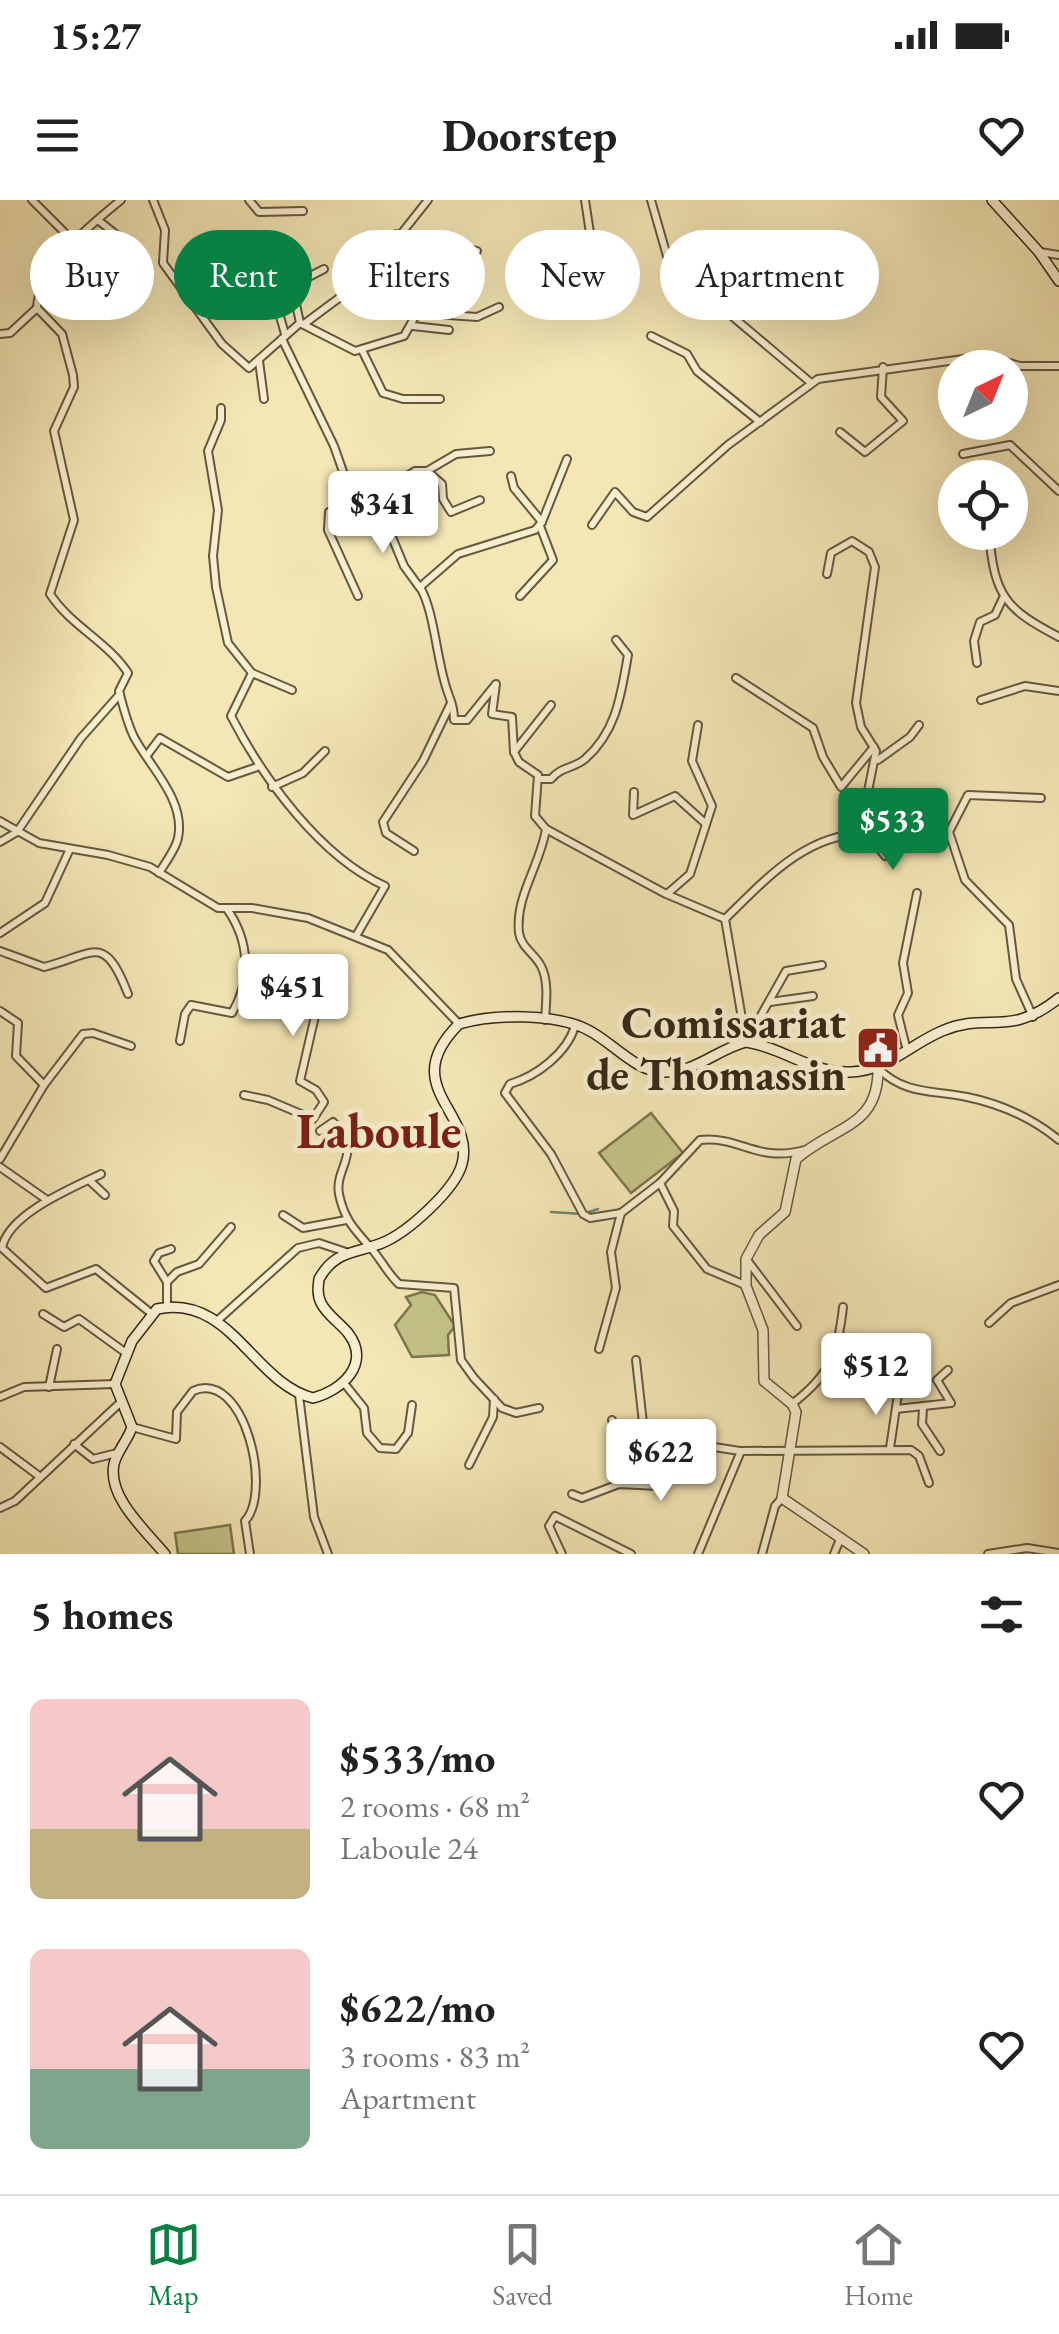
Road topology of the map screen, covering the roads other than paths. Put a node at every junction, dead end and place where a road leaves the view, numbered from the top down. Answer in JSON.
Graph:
{"nodes":[{"id":1,"x":32,"y":200,"type":"edge"},
{"id":2,"x":120,"y":200,"type":"edge"},
{"id":3,"x":153,"y":200,"type":"edge"},
{"id":4,"x":249,"y":200,"type":"edge"},
{"id":5,"x":428,"y":200,"type":"edge"},
{"id":6,"x":584,"y":200,"type":"edge"},
{"id":7,"x":651,"y":200,"type":"edge"},
{"id":8,"x":995,"y":201,"type":"edge"},
{"id":9,"x":302,"y":211,"type":"dead end"},
{"id":10,"x":98,"y":220,"type":"junction"},
{"id":11,"x":62,"y":230,"type":"edge"},
{"id":12,"x":88,"y":230,"type":"edge"},
{"id":13,"x":110,"y":230,"type":"edge"},
{"id":14,"x":407,"y":230,"type":"edge"},
{"id":15,"x":589,"y":230,"type":"edge"},
{"id":16,"x":1039,"y":252,"type":"junction"},
{"id":17,"x":1059,"y":255,"type":"edge"},
{"id":18,"x":324,"y":269,"type":"dead end"},
{"id":19,"x":312,"y":275,"type":"edge"},
{"id":20,"x":1059,"y":281,"type":"edge"},
{"id":21,"x":332,"y":303,"type":"edge"},
{"id":22,"x":499,"y":307,"type":"dead end"},
{"id":23,"x":485,"y":313,"type":"edge"},
{"id":24,"x":30,"y":315,"type":"edge"},
{"id":25,"x":49,"y":320,"type":"edge"},
{"id":26,"x":280,"y":320,"type":"edge"},
{"id":27,"x":301,"y":320,"type":"edge"},
{"id":28,"x":416,"y":320,"type":"edge"},
{"id":29,"x":302,"y":324,"type":"junction"},
{"id":30,"x":413,"y":326,"type":"junction"},
{"id":31,"x":449,"y":330,"type":"dead end"},
{"id":32,"x":0,"y":334,"type":"edge"},
{"id":33,"x":651,"y":336,"type":"dead end"},
{"id":34,"x":284,"y":337,"type":"junction"},
{"id":35,"x":362,"y":352,"type":"junction"},
{"id":36,"x":259,"y":361,"type":"junction"},
{"id":37,"x":1059,"y":366,"type":"edge"},
{"id":38,"x":883,"y":367,"type":"junction"},
{"id":39,"x":810,"y":382,"type":"junction"},
{"id":40,"x":264,"y":399,"type":"dead end"},
{"id":41,"x":440,"y":399,"type":"dead end"},
{"id":42,"x":221,"y":408,"type":"dead end"},
{"id":43,"x":760,"y":422,"type":"junction"},
{"id":44,"x":840,"y":432,"type":"dead end"},
{"id":45,"x":490,"y":451,"type":"dead end"},
{"id":46,"x":963,"y":454,"type":"dead end"},
{"id":47,"x":567,"y":459,"type":"dead end"},
{"id":48,"x":426,"y":471,"type":"junction"},
{"id":49,"x":511,"y":476,"type":"dead end"},
{"id":50,"x":1059,"y":491,"type":"edge"},
{"id":51,"x":352,"y":500,"type":"junction"},
{"id":52,"x":480,"y":500,"type":"dead end"},
{"id":53,"x":378,"y":501,"type":"junction"},
{"id":54,"x":541,"y":524,"type":"junction"},
{"id":55,"x":592,"y":525,"type":"dead end"},
{"id":56,"x":993,"y":550,"type":"edge"},
{"id":57,"x":827,"y":574,"type":"dead end"},
{"id":58,"x":420,"y":588,"type":"junction"},
{"id":59,"x":358,"y":596,"type":"dead end"},
{"id":60,"x":520,"y":596,"type":"dead end"},
{"id":61,"x":1003,"y":597,"type":"junction"},
{"id":62,"x":1059,"y":638,"type":"edge"},
{"id":63,"x":616,"y":640,"type":"dead end"},
{"id":64,"x":977,"y":662,"type":"dead end"},
{"id":65,"x":252,"y":673,"type":"junction"},
{"id":66,"x":736,"y":678,"type":"dead end"},
{"id":67,"x":292,"y":690,"type":"dead end"},
{"id":68,"x":1059,"y":691,"type":"edge"},
{"id":69,"x":120,"y":694,"type":"junction"},
{"id":70,"x":981,"y":700,"type":"dead end"},
{"id":71,"x":451,"y":703,"type":"junction"},
{"id":72,"x":551,"y":705,"type":"dead end"},
{"id":73,"x":698,"y":725,"type":"dead end"},
{"id":74,"x":919,"y":725,"type":"dead end"},
{"id":75,"x":874,"y":747,"type":"junction"},
{"id":76,"x":325,"y":751,"type":"dead end"},
{"id":77,"x":514,"y":752,"type":"junction"},
{"id":78,"x":148,"y":754,"type":"junction"},
{"id":79,"x":876,"y":761,"type":"junction"},
{"id":80,"x":257,"y":768,"type":"junction"},
{"id":81,"x":539,"y":779,"type":"junction"},
{"id":82,"x":272,"y":787,"type":"junction"},
{"id":83,"x":634,"y":792,"type":"dead end"},
{"id":84,"x":1042,"y":798,"type":"dead end"},
{"id":85,"x":0,"y":821,"type":"edge"},
{"id":86,"x":706,"y":824,"type":"junction"},
{"id":87,"x":546,"y":829,"type":"junction"},
{"id":88,"x":17,"y":832,"type":"junction"},
{"id":89,"x":949,"y":832,"type":"junction"},
{"id":90,"x":867,"y":833,"type":"junction"},
{"id":91,"x":0,"y":842,"type":"edge"},
{"id":92,"x":69,"y":850,"type":"junction"},
{"id":93,"x":414,"y":851,"type":"dead end"},
{"id":94,"x":159,"y":873,"type":"junction"},
{"id":95,"x":917,"y":893,"type":"dead end"},
{"id":96,"x":666,"y":894,"type":"junction"},
{"id":97,"x":227,"y":909,"type":"junction"},
{"id":98,"x":0,"y":919,"type":"edge"},
{"id":99,"x":725,"y":919,"type":"junction"},
{"id":100,"x":11,"y":925,"type":"junction"},
{"id":101,"x":0,"y":933,"type":"edge"},
{"id":102,"x":356,"y":936,"type":"junction"},
{"id":103,"x":0,"y":951,"type":"edge"},
{"id":104,"x":822,"y":965,"type":"dead end"},
{"id":105,"x":245,"y":985,"type":"junction"},
{"id":106,"x":128,"y":994,"type":"dead end"},
{"id":107,"x":813,"y":996,"type":"dead end"},
{"id":108,"x":1059,"y":998,"type":"edge"},
{"id":109,"x":770,"y":1002,"type":"junction"},
{"id":110,"x":0,"y":1011,"type":"edge"},
{"id":111,"x":1033,"y":1018,"type":"junction"},
{"id":112,"x":545,"y":1021,"type":"junction"},
{"id":113,"x":459,"y":1024,"type":"junction"},
{"id":114,"x":575,"y":1026,"type":"junction"},
{"id":115,"x":180,"y":1041,"type":"dead end"},
{"id":116,"x":746,"y":1042,"type":"junction"},
{"id":117,"x":131,"y":1046,"type":"dead end"},
{"id":118,"x":906,"y":1051,"type":"junction"},
{"id":119,"x":878,"y":1068,"type":"junction"},
{"id":120,"x":44,"y":1085,"type":"junction"},
{"id":121,"x":244,"y":1095,"type":"dead end"},
{"id":122,"x":320,"y":1130,"type":"dead end"},
{"id":123,"x":1059,"y":1140,"type":"edge"},
{"id":124,"x":807,"y":1150,"type":"junction"},
{"id":125,"x":0,"y":1159,"type":"edge"},
{"id":126,"x":0,"y":1167,"type":"edge"},
{"id":127,"x":102,"y":1174,"type":"dead end"},
{"id":128,"x":89,"y":1180,"type":"junction"},
{"id":129,"x":660,"y":1183,"type":"junction"},
{"id":130,"x":105,"y":1195,"type":"dead end"},
{"id":131,"x":47,"y":1200,"type":"junction"},
{"id":132,"x":621,"y":1213,"type":"junction"},
{"id":133,"x":283,"y":1216,"type":"dead end"},
{"id":134,"x":346,"y":1220,"type":"junction"},
{"id":135,"x":232,"y":1226,"type":"dead end"},
{"id":136,"x":370,"y":1247,"type":"junction"},
{"id":137,"x":171,"y":1249,"type":"dead end"},
{"id":138,"x":346,"y":1252,"type":"junction"},
{"id":139,"x":746,"y":1259,"type":"junction"},
{"id":140,"x":167,"y":1282,"type":"junction"},
{"id":141,"x":1059,"y":1285,"type":"edge"},
{"id":142,"x":746,"y":1286,"type":"junction"},
{"id":143,"x":167,"y":1307,"type":"junction"},
{"id":144,"x":843,"y":1307,"type":"dead end"},
{"id":145,"x":43,"y":1314,"type":"dead end"},
{"id":146,"x":152,"y":1314,"type":"junction"},
{"id":147,"x":218,"y":1320,"type":"junction"},
{"id":148,"x":989,"y":1323,"type":"dead end"},
{"id":149,"x":796,"y":1326,"type":"dead end"},
{"id":150,"x":56,"y":1349,"type":"dead end"},
{"id":151,"x":599,"y":1349,"type":"dead end"},
{"id":152,"x":126,"y":1353,"type":"junction"},
{"id":153,"x":636,"y":1360,"type":"dead end"},
{"id":154,"x":948,"y":1370,"type":"dead end"},
{"id":155,"x":344,"y":1383,"type":"junction"},
{"id":156,"x":115,"y":1384,"type":"junction"},
{"id":157,"x":48,"y":1387,"type":"junction"},
{"id":158,"x":299,"y":1394,"type":"junction"},
{"id":159,"x":898,"y":1394,"type":"dead end"},
{"id":160,"x":0,"y":1397,"type":"edge"},
{"id":161,"x":494,"y":1398,"type":"junction"},
{"id":162,"x":122,"y":1402,"type":"junction"},
{"id":163,"x":792,"y":1404,"type":"junction"},
{"id":164,"x":412,"y":1405,"type":"dead end"},
{"id":165,"x":540,"y":1408,"type":"dead end"},
{"id":166,"x":896,"y":1409,"type":"junction"},
{"id":167,"x":924,"y":1410,"type":"junction"},
{"id":168,"x":612,"y":1420,"type":"dead end"},
{"id":169,"x":132,"y":1428,"type":"junction"},
{"id":170,"x":645,"y":1440,"type":"junction"},
{"id":171,"x":681,"y":1442,"type":"junction"},
{"id":172,"x":74,"y":1444,"type":"junction"},
{"id":173,"x":0,"y":1447,"type":"edge"},
{"id":174,"x":890,"y":1448,"type":"junction"},
{"id":175,"x":741,"y":1451,"type":"junction"},
{"id":176,"x":940,"y":1451,"type":"dead end"},
{"id":177,"x":788,"y":1452,"type":"junction"},
{"id":178,"x":118,"y":1453,"type":"junction"},
{"id":179,"x":469,"y":1465,"type":"dead end"},
{"id":180,"x":38,"y":1476,"type":"junction"},
{"id":181,"x":929,"y":1483,"type":"dead end"},
{"id":182,"x":572,"y":1494,"type":"dead end"},
{"id":183,"x":782,"y":1498,"type":"junction"},
{"id":184,"x":0,"y":1508,"type":"edge"},
{"id":185,"x":841,"y":1536,"type":"junction"},
{"id":186,"x":1059,"y":1553,"type":"edge"},
{"id":187,"x":165,"y":1554,"type":"edge"},
{"id":188,"x":250,"y":1554,"type":"edge"},
{"id":189,"x":328,"y":1554,"type":"edge"},
{"id":190,"x":562,"y":1554,"type":"edge"},
{"id":191,"x":631,"y":1554,"type":"edge"},
{"id":192,"x":698,"y":1554,"type":"edge"},
{"id":193,"x":762,"y":1554,"type":"edge"},
{"id":194,"x":834,"y":1554,"type":"edge"},
{"id":195,"x":864,"y":1554,"type":"edge"},
{"id":196,"x":988,"y":1554,"type":"edge"}],
"edges":[{"from":1,"to":11,"type":"street"},
{"from":2,"to":10,"type":"street"},
{"from":3,"to":36,"type":"street"},
{"from":4,"to":9,"type":"street"},
{"from":5,"to":14,"type":"street"},
{"from":6,"to":15,"type":"street"},
{"from":7,"to":39,"type":"street"},
{"from":8,"to":16,"type":"main road"},
{"from":10,"to":12,"type":"street"},
{"from":10,"to":13,"type":"street"},
{"from":16,"to":17,"type":"street"},
{"from":16,"to":20,"type":"main road"},
{"from":18,"to":19,"type":"street"},
{"from":21,"to":29,"type":"street"},
{"from":22,"to":23,"type":"street"},
{"from":24,"to":32,"type":"street"},
{"from":25,"to":69,"type":"street"},
{"from":26,"to":34,"type":"street"},
{"from":27,"to":29,"type":"street"},
{"from":28,"to":30,"type":"street"},
{"from":29,"to":34,"type":"street"},
{"from":29,"to":35,"type":"street"},
{"from":30,"to":31,"type":"street"},
{"from":30,"to":35,"type":"street"},
{"from":33,"to":43,"type":"street"},
{"from":34,"to":36,"type":"street"},
{"from":34,"to":51,"type":"street"},
{"from":35,"to":41,"type":"street"},
{"from":36,"to":40,"type":"street"},
{"from":37,"to":38,"type":"street"},
{"from":38,"to":39,"type":"street"},
{"from":38,"to":44,"type":"street"},
{"from":39,"to":43,"type":"street"},
{"from":42,"to":65,"type":"street"},
{"from":43,"to":55,"type":"street"},
{"from":45,"to":48,"type":"street"},
{"from":46,"to":50,"type":"street"},
{"from":47,"to":54,"type":"street"},
{"from":48,"to":52,"type":"street"},
{"from":48,"to":53,"type":"street"},
{"from":49,"to":54,"type":"street"},
{"from":51,"to":53,"type":"street"},
{"from":51,"to":59,"type":"street"},
{"from":53,"to":58,"type":"street"},
{"from":54,"to":58,"type":"street"},
{"from":54,"to":60,"type":"street"},
{"from":56,"to":61,"type":"street"},
{"from":57,"to":75,"type":"street"},
{"from":58,"to":71,"type":"street"},
{"from":61,"to":62,"type":"street"},
{"from":61,"to":64,"type":"street"},
{"from":63,"to":81,"type":"street"},
{"from":65,"to":67,"type":"street"},
{"from":65,"to":80,"type":"street"},
{"from":66,"to":75,"type":"street"},
{"from":68,"to":70,"type":"street"},
{"from":69,"to":78,"type":"street"},
{"from":69,"to":88,"type":"street"},
{"from":71,"to":77,"type":"street"},
{"from":71,"to":93,"type":"street"},
{"from":72,"to":77,"type":"street"},
{"from":73,"to":86,"type":"street"},
{"from":74,"to":79,"type":"street"},
{"from":75,"to":79,"type":"street"},
{"from":76,"to":82,"type":"street"},
{"from":77,"to":81,"type":"street"},
{"from":78,"to":80,"type":"street"},
{"from":78,"to":94,"type":"street"},
{"from":79,"to":90,"type":"street"},
{"from":80,"to":82,"type":"street"},
{"from":81,"to":87,"type":"street"},
{"from":82,"to":102,"type":"street"},
{"from":83,"to":86,"type":"street"},
{"from":84,"to":89,"type":"street"},
{"from":85,"to":88,"type":"street"},
{"from":86,"to":96,"type":"street"},
{"from":87,"to":96,"type":"street"},
{"from":87,"to":112,"type":"street"},
{"from":88,"to":91,"type":"street"},
{"from":88,"to":92,"type":"street"},
{"from":89,"to":90,"type":"street"},
{"from":89,"to":111,"type":"street"},
{"from":90,"to":99,"type":"street"},
{"from":92,"to":94,"type":"street"},
{"from":92,"to":100,"type":"street"},
{"from":94,"to":97,"type":"street"},
{"from":95,"to":118,"type":"street"},
{"from":96,"to":99,"type":"street"},
{"from":97,"to":102,"type":"street"},
{"from":97,"to":105,"type":"street"},
{"from":98,"to":100,"type":"street"},
{"from":99,"to":116,"type":"street"},
{"from":100,"to":101,"type":"street"},
{"from":102,"to":113,"type":"street"},
{"from":103,"to":106,"type":"street"},
{"from":104,"to":109,"type":"street"},
{"from":105,"to":115,"type":"street"},
{"from":105,"to":121,"type":"street"},
{"from":107,"to":109,"type":"street"},
{"from":108,"to":111,"type":"main road"},
{"from":109,"to":116,"type":"street"},
{"from":110,"to":120,"type":"street"},
{"from":111,"to":118,"type":"main road"},
{"from":112,"to":113,"type":"main road"},
{"from":112,"to":114,"type":"main road"},
{"from":113,"to":136,"type":"main road"},
{"from":114,"to":116,"type":"main road"},
{"from":114,"to":132,"type":"street"},
{"from":116,"to":119,"type":"main road"},
{"from":117,"to":120,"type":"street"},
{"from":118,"to":119,"type":"main road"},
{"from":119,"to":123,"type":"street"},
{"from":119,"to":124,"type":"main road"},
{"from":120,"to":125,"type":"street"},
{"from":122,"to":134,"type":"street"},
{"from":124,"to":129,"type":"street"},
{"from":124,"to":139,"type":"main road"},
{"from":126,"to":131,"type":"street"},
{"from":127,"to":128,"type":"street"},
{"from":128,"to":130,"type":"street"},
{"from":128,"to":131,"type":"street"},
{"from":129,"to":132,"type":"street"},
{"from":129,"to":142,"type":"street"},
{"from":131,"to":146,"type":"street"},
{"from":132,"to":151,"type":"street"},
{"from":133,"to":134,"type":"street"},
{"from":134,"to":136,"type":"street"},
{"from":135,"to":140,"type":"street"},
{"from":136,"to":138,"type":"main road"},
{"from":136,"to":161,"type":"street"},
{"from":137,"to":140,"type":"street"},
{"from":138,"to":147,"type":"street"},
{"from":138,"to":155,"type":"main road"},
{"from":139,"to":142,"type":"main road"},
{"from":139,"to":149,"type":"street"},
{"from":140,"to":143,"type":"street"},
{"from":141,"to":148,"type":"street"},
{"from":142,"to":163,"type":"main road"},
{"from":143,"to":146,"type":"main road"},
{"from":143,"to":147,"type":"main road"},
{"from":144,"to":163,"type":"street"},
{"from":145,"to":152,"type":"street"},
{"from":146,"to":152,"type":"main road"},
{"from":147,"to":158,"type":"main road"},
{"from":150,"to":157,"type":"street"},
{"from":152,"to":156,"type":"main road"},
{"from":153,"to":170,"type":"street"},
{"from":154,"to":167,"type":"street"},
{"from":155,"to":158,"type":"main road"},
{"from":155,"to":164,"type":"street"},
{"from":156,"to":157,"type":"street"},
{"from":156,"to":162,"type":"main road"},
{"from":157,"to":160,"type":"street"},
{"from":158,"to":189,"type":"street"},
{"from":159,"to":166,"type":"street"},
{"from":161,"to":165,"type":"street"},
{"from":161,"to":179,"type":"street"},
{"from":162,"to":169,"type":"main road"},
{"from":162,"to":172,"type":"street"},
{"from":163,"to":177,"type":"main road"},
{"from":166,"to":167,"type":"street"},
{"from":166,"to":174,"type":"street"},
{"from":167,"to":176,"type":"street"},
{"from":168,"to":170,"type":"street"},
{"from":169,"to":178,"type":"main road"},
{"from":169,"to":188,"type":"street"},
{"from":170,"to":171,"type":"street"},
{"from":171,"to":175,"type":"street"},
{"from":171,"to":182,"type":"street"},
{"from":172,"to":178,"type":"street"},
{"from":172,"to":180,"type":"street"},
{"from":173,"to":180,"type":"street"},
{"from":174,"to":177,"type":"street"},
{"from":174,"to":181,"type":"street"},
{"from":175,"to":177,"type":"street"},
{"from":175,"to":192,"type":"street"},
{"from":177,"to":183,"type":"main road"},
{"from":178,"to":187,"type":"main road"},
{"from":180,"to":184,"type":"street"},
{"from":183,"to":185,"type":"main road"},
{"from":183,"to":193,"type":"street"},
{"from":185,"to":194,"type":"street"},
{"from":185,"to":195,"type":"main road"},
{"from":186,"to":196,"type":"street"},
{"from":190,"to":191,"type":"street"}]}
